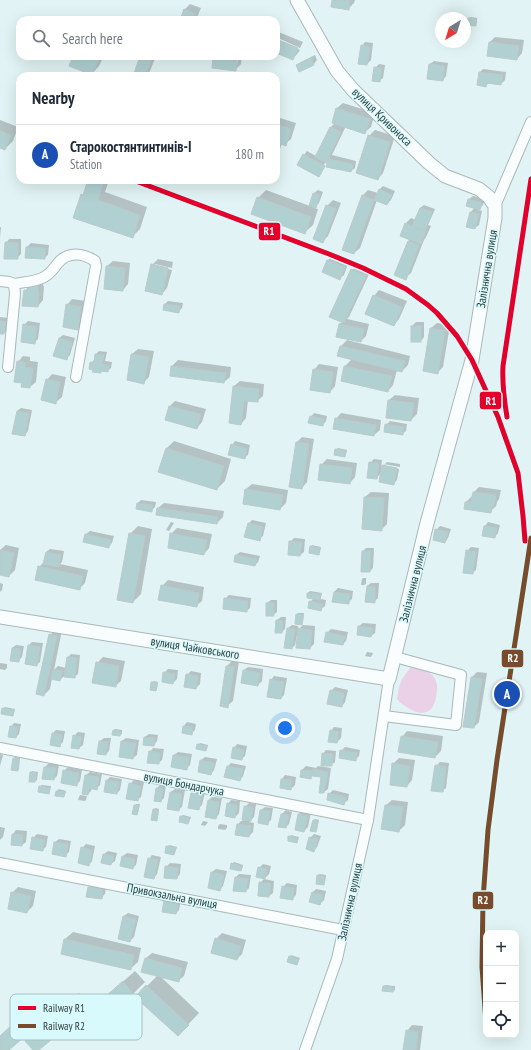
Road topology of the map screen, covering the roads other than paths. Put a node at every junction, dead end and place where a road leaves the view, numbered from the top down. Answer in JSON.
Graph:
{"nodes":[{"id":1,"x":297,"y":0,"type":"edge"},
{"id":2,"x":531,"y":122,"type":"edge"},
{"id":3,"x":495,"y":206,"type":"junction"},
{"id":4,"x":0,"y":281,"type":"edge"},
{"id":5,"x":14,"y":284,"type":"junction"},
{"id":6,"x":8,"y":367,"type":"dead end"},
{"id":7,"x":76,"y":377,"type":"dead end"},
{"id":8,"x":0,"y":617,"type":"edge"},
{"id":9,"x":395,"y":657,"type":"junction"},
{"id":10,"x":389,"y":679,"type":"junction"},
{"id":11,"x":384,"y":716,"type":"junction"},
{"id":12,"x":0,"y":748,"type":"edge"},
{"id":13,"x":368,"y":820,"type":"junction"},
{"id":14,"x":0,"y":863,"type":"edge"},
{"id":15,"x":343,"y":930,"type":"junction"},
{"id":16,"x":305,"y":1050,"type":"edge"}],
"edges":[{"from":1,"to":3,"type":"street","name":"вулиця Кривоноса"},
{"from":2,"to":3,"type":"street","name":"Залізнична вулиця"},
{"from":3,"to":9,"type":"street","name":"Залізнична вулиця"},
{"from":4,"to":5,"type":"street"},
{"from":5,"to":6,"type":"street"},
{"from":5,"to":7,"type":"street"},
{"from":8,"to":10,"type":"street","name":"вулиця Чайковського"},
{"from":9,"to":10,"type":"street","name":"Залізнична вулиця"},
{"from":9,"to":11,"type":"street"},
{"from":10,"to":11,"type":"street","name":"Залізнична вулиця"},
{"from":11,"to":13,"type":"street","name":"Залізнична вулиця"},
{"from":12,"to":13,"type":"street","name":"вулиця Бондарчука"},
{"from":13,"to":15,"type":"street","name":"Залізнична вулиця"},
{"from":14,"to":15,"type":"street","name":"Привокзальна вулиця"},
{"from":15,"to":16,"type":"street","name":"Залізнична вулиця"}]}
